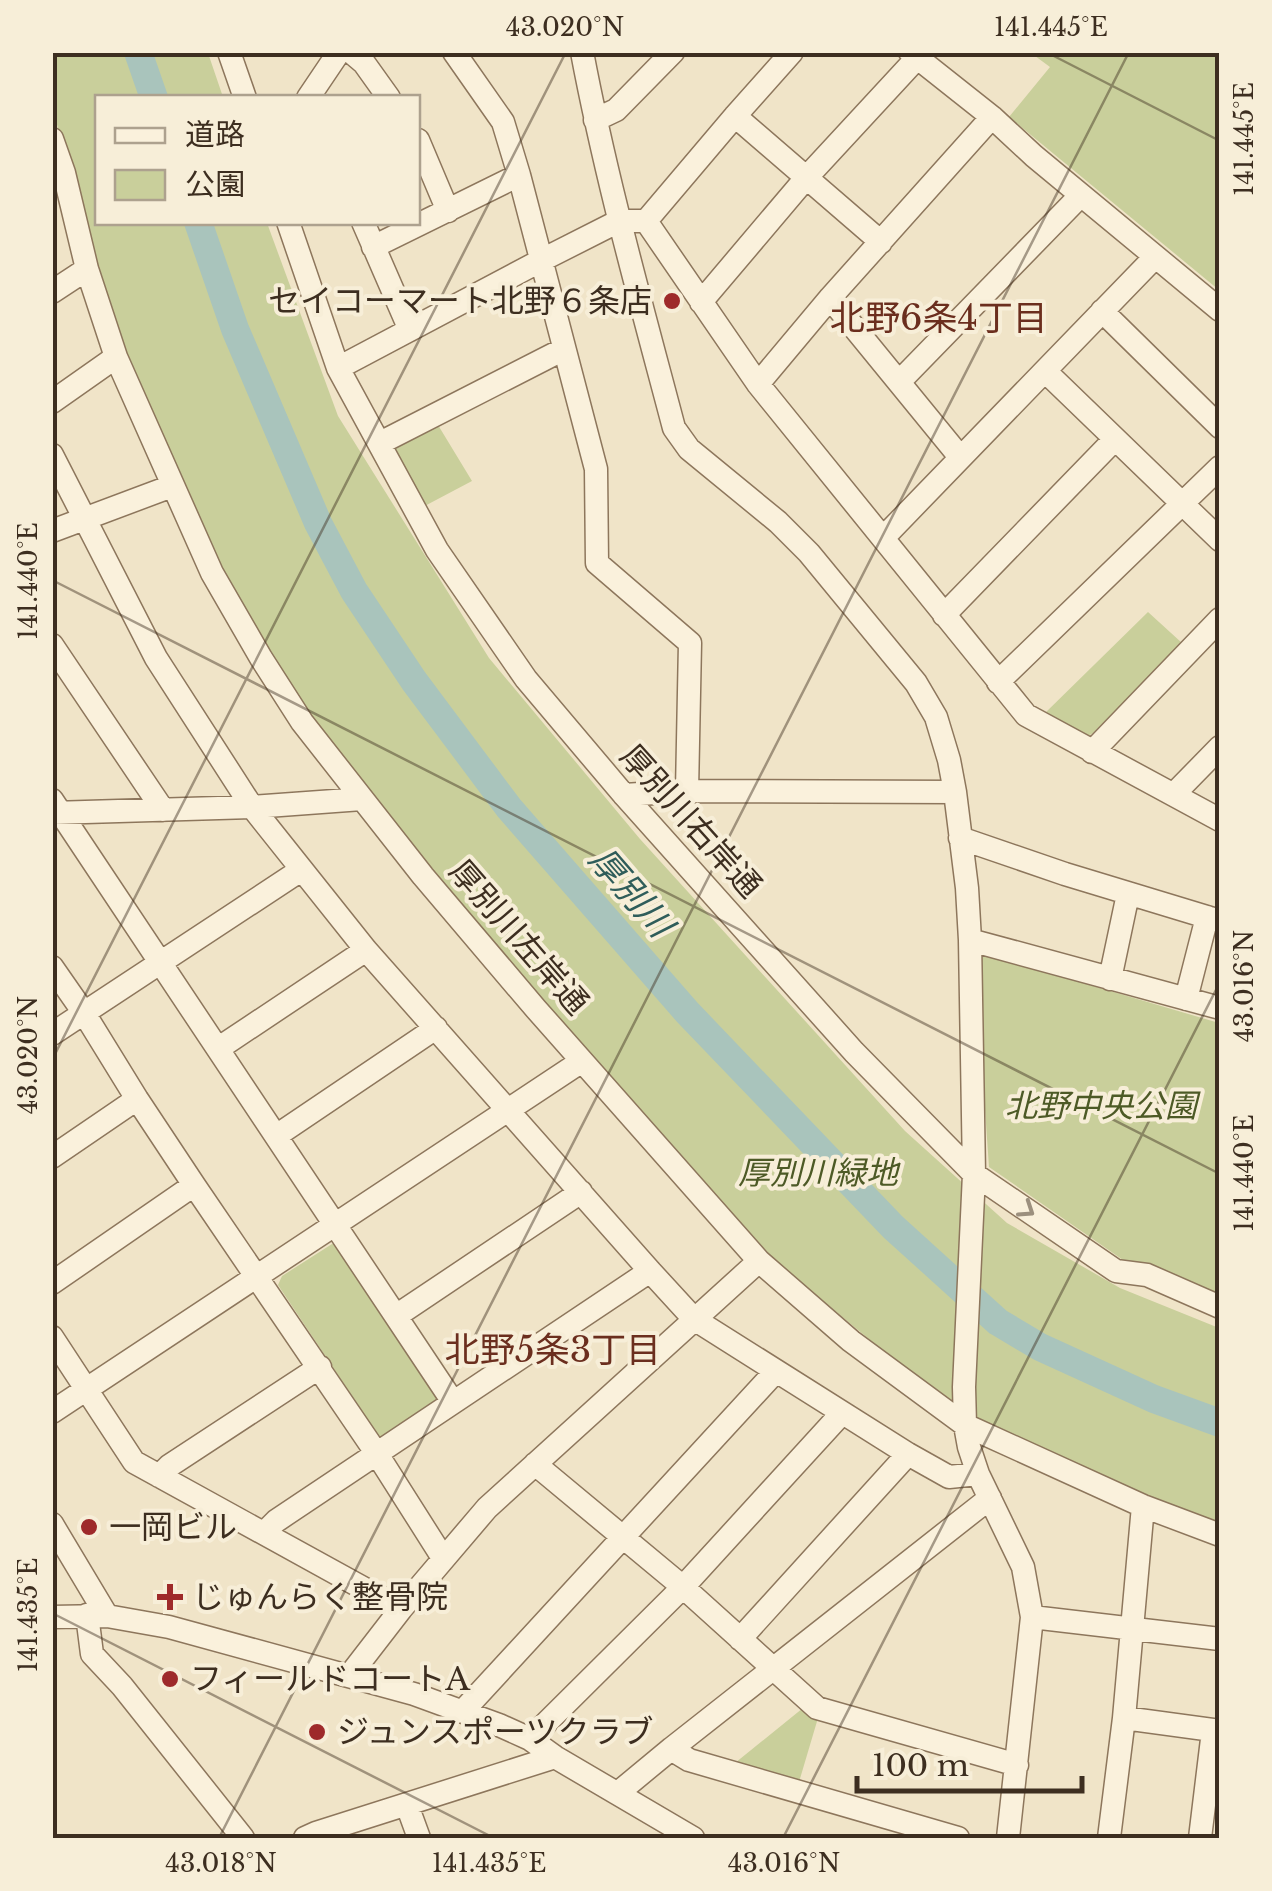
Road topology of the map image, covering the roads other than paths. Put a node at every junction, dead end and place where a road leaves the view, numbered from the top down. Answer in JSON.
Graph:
{"nodes":[{"id":1,"x":230,"y":52,"type":"edge"},
{"id":2,"x":340,"y":52,"type":"edge"},
{"id":3,"x":350,"y":52,"type":"edge"},
{"id":4,"x":454,"y":52,"type":"edge"},
{"id":5,"x":582,"y":52,"type":"edge"},
{"id":6,"x":673,"y":52,"type":"edge"},
{"id":7,"x":792,"y":52,"type":"edge"},
{"id":8,"x":914,"y":55,"type":"edge"},
{"id":9,"x":244,"y":95,"type":"edge"},
{"id":10,"x":310,"y":95,"type":"edge"},
{"id":11,"x":387,"y":95,"type":"edge"},
{"id":12,"x":735,"y":116,"type":"junction"},
{"id":13,"x":992,"y":117,"type":"junction"},
{"id":14,"x":595,"y":120,"type":"junction"},
{"id":15,"x":52,"y":139,"type":"edge"},
{"id":16,"x":420,"y":145,"type":"edge"},
{"id":17,"x":58,"y":176,"type":"edge"},
{"id":18,"x":519,"y":176,"type":"junction"},
{"id":19,"x":806,"y":178,"type":"junction"},
{"id":20,"x":1081,"y":195,"type":"junction"},
{"id":21,"x":448,"y":210,"type":"junction"},
{"id":22,"x":619,"y":221,"type":"junction"},
{"id":23,"x":646,"y":222,"type":"junction"},
{"id":24,"x":420,"y":224,"type":"edge"},
{"id":25,"x":289,"y":225,"type":"edge"},
{"id":26,"x":364,"y":225,"type":"edge"},
{"id":27,"x":418,"y":225,"type":"edge"},
{"id":28,"x":880,"y":242,"type":"junction"},
{"id":29,"x":373,"y":248,"type":"junction"},
{"id":30,"x":1156,"y":257,"type":"junction"},
{"id":31,"x":540,"y":260,"type":"junction"},
{"id":32,"x":87,"y":269,"type":"junction"},
{"id":33,"x":52,"y":292,"type":"edge"},
{"id":34,"x":830,"y":298,"type":"junction"},
{"id":35,"x":701,"y":302,"type":"junction"},
{"id":36,"x":1220,"y":310,"type":"edge"},
{"id":37,"x":1102,"y":311,"type":"junction"},
{"id":38,"x":410,"y":330,"type":"junction"},
{"id":39,"x":564,"y":350,"type":"junction"},
{"id":40,"x":116,"y":357,"type":"junction"},
{"id":41,"x":338,"y":368,"type":"junction"},
{"id":42,"x":1044,"y":370,"type":"junction"},
{"id":43,"x":899,"y":382,"type":"junction"},
{"id":44,"x":758,"y":384,"type":"junction"},
{"id":45,"x":52,"y":402,"type":"edge"},
{"id":46,"x":1220,"y":427,"type":"edge"},
{"id":47,"x":1114,"y":439,"type":"junction"},
{"id":48,"x":380,"y":443,"type":"junction"},
{"id":49,"x":52,"y":455,"type":"edge"},
{"id":50,"x":960,"y":457,"type":"junction"},
{"id":51,"x":1220,"y":467,"type":"edge"},
{"id":52,"x":172,"y":486,"type":"junction"},
{"id":53,"x":1182,"y":503,"type":"junction"},
{"id":54,"x":85,"y":520,"type":"junction"},
{"id":55,"x":52,"y":531,"type":"edge"},
{"id":56,"x":884,"y":538,"type":"junction"},
{"id":57,"x":1220,"y":540,"type":"edge"},
{"id":58,"x":944,"y":615,"type":"junction"},
{"id":59,"x":1220,"y":618,"type":"edge"},
{"id":60,"x":52,"y":645,"type":"edge"},
{"id":61,"x":998,"y":682,"type":"junction"},
{"id":62,"x":1220,"y":747,"type":"edge"},
{"id":63,"x":1092,"y":752,"type":"junction"},
{"id":64,"x":687,"y":791,"type":"junction"},
{"id":65,"x":955,"y":792,"type":"junction"},
{"id":66,"x":1174,"y":794,"type":"junction"},
{"id":67,"x":624,"y":796,"type":"junction"},
{"id":68,"x":362,"y":799,"type":"junction"},
{"id":69,"x":252,"y":807,"type":"junction"},
{"id":70,"x":55,"y":809,"type":"edge"},
{"id":71,"x":163,"y":810,"type":"junction"},
{"id":72,"x":1220,"y":820,"type":"edge"},
{"id":73,"x":960,"y":838,"type":"junction"},
{"id":74,"x":301,"y":870,"type":"junction"},
{"id":75,"x":1128,"y":894,"type":"junction"},
{"id":76,"x":1213,"y":919,"type":"edge"},
{"id":77,"x":970,"y":940,"type":"junction"},
{"id":78,"x":366,"y":950,"type":"junction"},
{"id":79,"x":161,"y":961,"type":"junction"},
{"id":80,"x":52,"y":968,"type":"edge"},
{"id":81,"x":1110,"y":979,"type":"junction"},
{"id":82,"x":1186,"y":999,"type":"junction"},
{"id":83,"x":1220,"y":1008,"type":"edge"},
{"id":84,"x":84,"y":1012,"type":"junction"},
{"id":85,"x":436,"y":1028,"type":"junction"},
{"id":86,"x":52,"y":1034,"type":"edge"},
{"id":87,"x":219,"y":1048,"type":"junction"},
{"id":88,"x":582,"y":1061,"type":"junction"},
{"id":89,"x":137,"y":1099,"type":"junction"},
{"id":90,"x":508,"y":1110,"type":"junction"},
{"id":91,"x":276,"y":1136,"type":"junction"},
{"id":92,"x":52,"y":1156,"type":"edge"},
{"id":93,"x":974,"y":1174,"type":"junction"},
{"id":94,"x":194,"y":1185,"type":"junction"},
{"id":95,"x":581,"y":1192,"type":"junction"},
{"id":96,"x":334,"y":1224,"type":"junction"},
{"id":97,"x":759,"y":1260,"type":"junction"},
{"id":98,"x":650,"y":1271,"type":"junction"},
{"id":99,"x":256,"y":1277,"type":"junction"},
{"id":100,"x":52,"y":1283,"type":"edge"},
{"id":101,"x":1220,"y":1307,"type":"edge"},
{"id":102,"x":396,"y":1316,"type":"junction"},
{"id":103,"x":694,"y":1320,"type":"junction"},
{"id":104,"x":52,"y":1337,"type":"edge"},
{"id":105,"x":320,"y":1367,"type":"junction"},
{"id":106,"x":776,"y":1371,"type":"junction"},
{"id":107,"x":87,"y":1389,"type":"junction"},
{"id":108,"x":453,"y":1402,"type":"junction"},
{"id":109,"x":52,"y":1412,"type":"edge"},
{"id":110,"x":842,"y":1413,"type":"junction"},
{"id":111,"x":965,"y":1425,"type":"junction"},
{"id":112,"x":377,"y":1454,"type":"junction"},
{"id":113,"x":908,"y":1454,"type":"junction"},
{"id":114,"x":535,"y":1464,"type":"junction"},
{"id":115,"x":978,"y":1474,"type":"junction"},
{"id":116,"x":159,"y":1476,"type":"junction"},
{"id":117,"x":990,"y":1498,"type":"junction"},
{"id":118,"x":1143,"y":1506,"type":"junction"},
{"id":119,"x":52,"y":1524,"type":"edge"},
{"id":120,"x":264,"y":1534,"type":"junction"},
{"id":121,"x":1220,"y":1535,"type":"edge"},
{"id":122,"x":622,"y":1538,"type":"junction"},
{"id":123,"x":443,"y":1558,"type":"junction"},
{"id":124,"x":683,"y":1588,"type":"junction"},
{"id":125,"x":401,"y":1609,"type":"junction"},
{"id":126,"x":97,"y":1616,"type":"junction"},
{"id":127,"x":52,"y":1617,"type":"edge"},
{"id":128,"x":1032,"y":1617,"type":"junction"},
{"id":129,"x":1132,"y":1628,"type":"junction"},
{"id":130,"x":740,"y":1639,"type":"junction"},
{"id":131,"x":1220,"y":1639,"type":"edge"},
{"id":132,"x":773,"y":1669,"type":"junction"},
{"id":133,"x":350,"y":1675,"type":"junction"},
{"id":134,"x":463,"y":1711,"type":"junction"},
{"id":135,"x":1124,"y":1718,"type":"junction"},
{"id":136,"x":1216,"y":1731,"type":"edge"},
{"id":137,"x":530,"y":1739,"type":"junction"},
{"id":138,"x":670,"y":1749,"type":"junction"},
{"id":139,"x":555,"y":1756,"type":"junction"},
{"id":140,"x":1017,"y":1765,"type":"junction"},
{"id":141,"x":619,"y":1792,"type":"junction"},
{"id":142,"x":406,"y":1805,"type":"junction"},
{"id":143,"x":244,"y":1838,"type":"edge"},
{"id":144,"x":305,"y":1838,"type":"edge"},
{"id":145,"x":419,"y":1838,"type":"edge"},
{"id":146,"x":693,"y":1838,"type":"edge"},
{"id":147,"x":958,"y":1838,"type":"edge"},
{"id":148,"x":1008,"y":1838,"type":"edge"},
{"id":149,"x":1109,"y":1838,"type":"edge"},
{"id":150,"x":1200,"y":1838,"type":"edge"}],
"edges":[{"from":1,"to":9,"type":"street"},
{"from":2,"to":10,"type":"street"},
{"from":3,"to":11,"type":"street"},
{"from":4,"to":18,"type":"street"},
{"from":5,"to":14,"type":"street"},
{"from":6,"to":14,"type":"street"},
{"from":7,"to":12,"type":"street"},
{"from":8,"to":13,"type":"street"},
{"from":8,"to":19,"type":"street"},
{"from":12,"to":19,"type":"street"},
{"from":12,"to":23,"type":"street"},
{"from":13,"to":20,"type":"street"},
{"from":13,"to":28,"type":"street"},
{"from":14,"to":22,"type":"street"},
{"from":15,"to":17,"type":"street","name":"厚別川左岸通"},
{"from":16,"to":21,"type":"street"},
{"from":17,"to":32,"type":"street","name":"厚別川左岸通"},
{"from":18,"to":21,"type":"street"},
{"from":18,"to":31,"type":"street"},
{"from":19,"to":28,"type":"street"},
{"from":19,"to":35,"type":"street"},
{"from":20,"to":30,"type":"street"},
{"from":20,"to":43,"type":"street"},
{"from":21,"to":24,"type":"street"},
{"from":22,"to":23,"type":"street"},
{"from":22,"to":31,"type":"street"},
{"from":22,"to":65,"type":"street"},
{"from":23,"to":35,"type":"street"},
{"from":25,"to":41,"type":"street","name":"厚別川右岸通"},
{"from":26,"to":29,"type":"street"},
{"from":27,"to":29,"type":"street"},
{"from":28,"to":34,"type":"street"},
{"from":29,"to":38,"type":"street"},
{"from":30,"to":36,"type":"street"},
{"from":30,"to":37,"type":"street"},
{"from":31,"to":38,"type":"street"},
{"from":31,"to":39,"type":"street"},
{"from":32,"to":33,"type":"street"},
{"from":32,"to":40,"type":"street","name":"厚別川左岸通"},
{"from":34,"to":43,"type":"street"},
{"from":34,"to":44,"type":"street"},
{"from":35,"to":44,"type":"street"},
{"from":37,"to":42,"type":"street"},
{"from":37,"to":46,"type":"street"},
{"from":38,"to":41,"type":"street"},
{"from":39,"to":48,"type":"street"},
{"from":39,"to":64,"type":"street"},
{"from":40,"to":45,"type":"street"},
{"from":40,"to":52,"type":"street","name":"厚別川左岸通"},
{"from":41,"to":48,"type":"street","name":"厚別川右岸通"},
{"from":42,"to":47,"type":"street"},
{"from":42,"to":50,"type":"street"},
{"from":43,"to":50,"type":"street"},
{"from":44,"to":56,"type":"street"},
{"from":47,"to":53,"type":"street"},
{"from":47,"to":58,"type":"street"},
{"from":48,"to":67,"type":"street","name":"厚別川右岸通"},
{"from":49,"to":54,"type":"street"},
{"from":50,"to":56,"type":"street"},
{"from":51,"to":53,"type":"street"},
{"from":52,"to":54,"type":"street"},
{"from":52,"to":68,"type":"street","name":"厚別川左岸通"},
{"from":53,"to":57,"type":"street"},
{"from":53,"to":61,"type":"street"},
{"from":54,"to":55,"type":"street"},
{"from":54,"to":69,"type":"street"},
{"from":56,"to":58,"type":"street"},
{"from":58,"to":61,"type":"street"},
{"from":59,"to":63,"type":"street"},
{"from":60,"to":71,"type":"street"},
{"from":61,"to":63,"type":"street"},
{"from":62,"to":66,"type":"street"},
{"from":63,"to":66,"type":"street"},
{"from":64,"to":65,"type":"street"},
{"from":64,"to":67,"type":"street"},
{"from":65,"to":73,"type":"street"},
{"from":66,"to":72,"type":"street"},
{"from":67,"to":93,"type":"street","name":"厚別川右岸通"},
{"from":68,"to":69,"type":"street"},
{"from":68,"to":88,"type":"street","name":"厚別川左岸通"},
{"from":69,"to":71,"type":"street"},
{"from":69,"to":74,"type":"street"},
{"from":70,"to":71,"type":"street"},
{"from":70,"to":79,"type":"street"},
{"from":73,"to":75,"type":"street"},
{"from":73,"to":77,"type":"street"},
{"from":74,"to":78,"type":"street"},
{"from":74,"to":79,"type":"street"},
{"from":75,"to":76,"type":"street"},
{"from":75,"to":81,"type":"street"},
{"from":76,"to":82,"type":"street"},
{"from":77,"to":81,"type":"street"},
{"from":77,"to":93,"type":"street"},
{"from":78,"to":85,"type":"street"},
{"from":78,"to":87,"type":"street"},
{"from":79,"to":84,"type":"street"},
{"from":79,"to":87,"type":"street"},
{"from":80,"to":84,"type":"street"},
{"from":81,"to":82,"type":"street"},
{"from":82,"to":83,"type":"street"},
{"from":84,"to":86,"type":"street"},
{"from":84,"to":89,"type":"street"},
{"from":85,"to":90,"type":"street"},
{"from":85,"to":91,"type":"street"},
{"from":87,"to":91,"type":"street"},
{"from":88,"to":90,"type":"street"},
{"from":88,"to":97,"type":"street","name":"厚別川左岸通"},
{"from":89,"to":92,"type":"street"},
{"from":89,"to":94,"type":"street"},
{"from":90,"to":95,"type":"street"},
{"from":90,"to":96,"type":"street"},
{"from":91,"to":96,"type":"street"},
{"from":93,"to":101,"type":"street","name":"厚別川右岸通","one_way":true},
{"from":93,"to":111,"type":"street"},
{"from":94,"to":99,"type":"street"},
{"from":94,"to":100,"type":"street"},
{"from":95,"to":98,"type":"street"},
{"from":95,"to":102,"type":"street"},
{"from":96,"to":99,"type":"street"},
{"from":96,"to":102,"type":"street"},
{"from":97,"to":103,"type":"street"},
{"from":97,"to":111,"type":"street","name":"厚別川左岸通"},
{"from":98,"to":103,"type":"street"},
{"from":98,"to":108,"type":"street"},
{"from":99,"to":105,"type":"street"},
{"from":99,"to":107,"type":"street"},
{"from":102,"to":108,"type":"street"},
{"from":103,"to":106,"type":"street"},
{"from":103,"to":114,"type":"street"},
{"from":104,"to":107,"type":"street"},
{"from":105,"to":112,"type":"street"},
{"from":105,"to":116,"type":"street"},
{"from":106,"to":110,"type":"street"},
{"from":106,"to":122,"type":"street"},
{"from":107,"to":109,"type":"street"},
{"from":107,"to":116,"type":"street"},
{"from":108,"to":112,"type":"street"},
{"from":110,"to":113,"type":"street"},
{"from":110,"to":124,"type":"street"},
{"from":111,"to":115,"type":"street"},
{"from":111,"to":118,"type":"street","name":"厚別川左岸通"},
{"from":112,"to":120,"type":"street"},
{"from":112,"to":123,"type":"street"},
{"from":113,"to":115,"type":"street"},
{"from":113,"to":130,"type":"street"},
{"from":114,"to":122,"type":"street"},
{"from":114,"to":123,"type":"street"},
{"from":115,"to":117,"type":"street"},
{"from":116,"to":120,"type":"street"},
{"from":117,"to":128,"type":"street"},
{"from":117,"to":132,"type":"street"},
{"from":118,"to":121,"type":"street","name":"厚別川左岸通"},
{"from":118,"to":129,"type":"street"},
{"from":119,"to":126,"type":"street"},
{"from":120,"to":125,"type":"street"},
{"from":122,"to":124,"type":"street"},
{"from":122,"to":134,"type":"street"},
{"from":123,"to":125,"type":"street"},
{"from":124,"to":130,"type":"street"},
{"from":124,"to":137,"type":"street"},
{"from":125,"to":133,"type":"street"},
{"from":126,"to":127,"type":"street"},
{"from":126,"to":133,"type":"street"},
{"from":126,"to":143,"type":"street"},
{"from":128,"to":129,"type":"street"},
{"from":128,"to":140,"type":"street"},
{"from":129,"to":131,"type":"street"},
{"from":129,"to":135,"type":"street"},
{"from":130,"to":132,"type":"street"},
{"from":132,"to":138,"type":"street"},
{"from":132,"to":140,"type":"street"},
{"from":133,"to":134,"type":"street"},
{"from":134,"to":137,"type":"street"},
{"from":135,"to":136,"type":"street"},
{"from":135,"to":149,"type":"street"},
{"from":136,"to":150,"type":"street"},
{"from":137,"to":139,"type":"street"},
{"from":138,"to":141,"type":"street"},
{"from":138,"to":147,"type":"street"},
{"from":139,"to":141,"type":"street"},
{"from":139,"to":142,"type":"street"},
{"from":140,"to":148,"type":"street"},
{"from":141,"to":146,"type":"street"},
{"from":142,"to":144,"type":"street"},
{"from":142,"to":145,"type":"street"}]}
